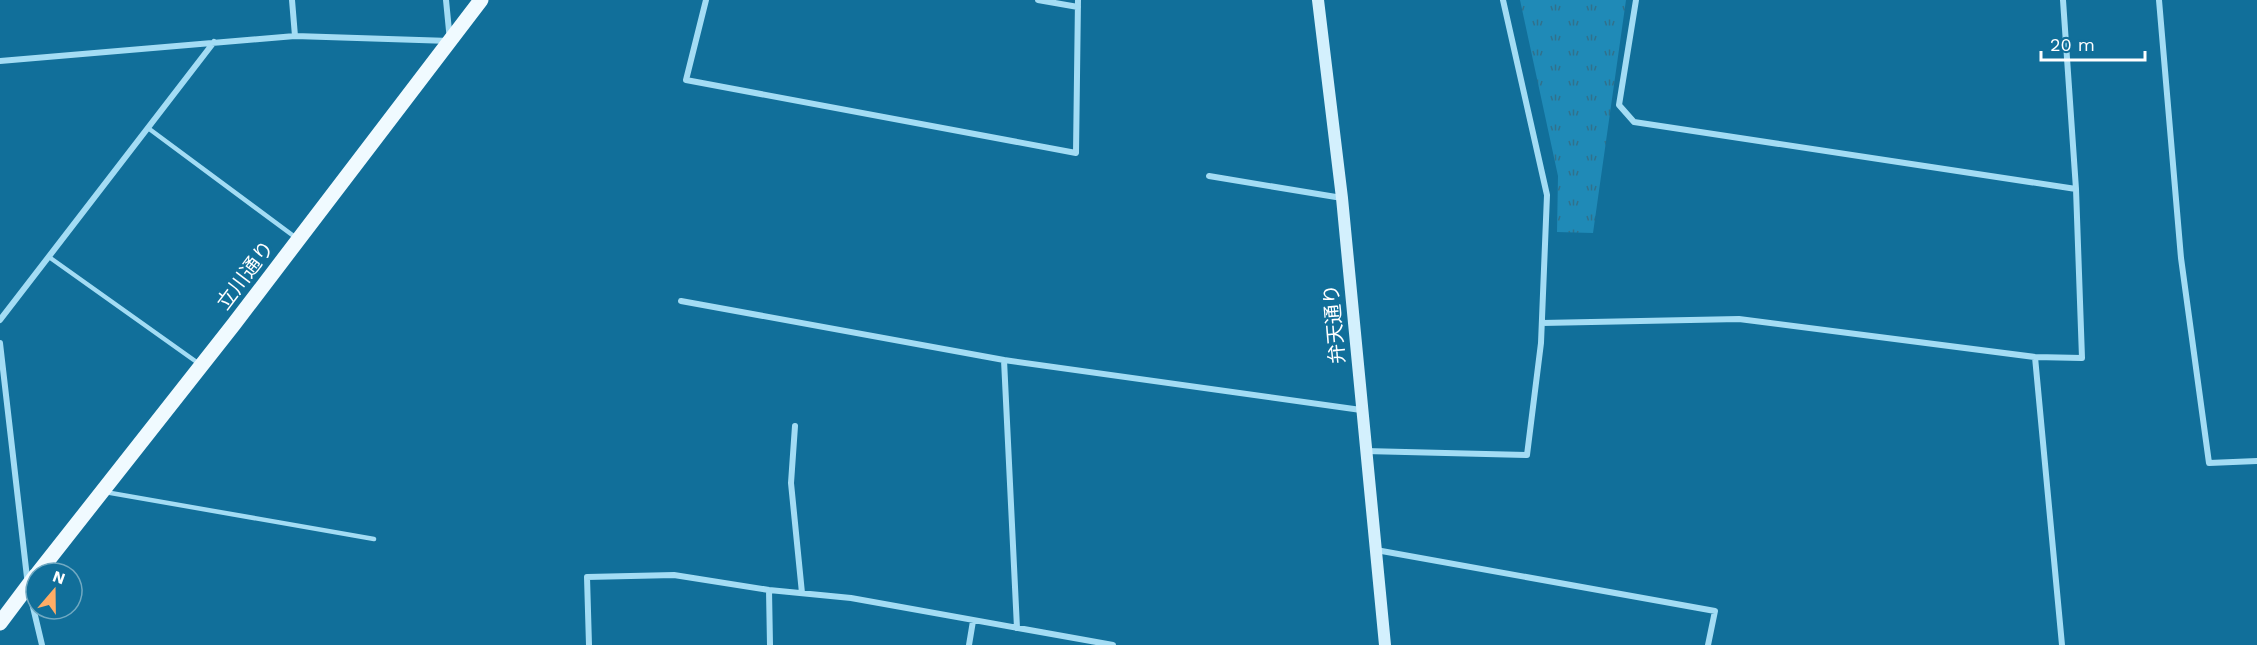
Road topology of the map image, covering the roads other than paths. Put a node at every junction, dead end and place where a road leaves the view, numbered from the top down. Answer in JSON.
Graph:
{"nodes":[{"id":1,"x":292,"y":0,"type":"edge"},
{"id":2,"x":446,"y":0,"type":"edge"},
{"id":3,"x":481,"y":0,"type":"edge"},
{"id":4,"x":706,"y":0,"type":"edge"},
{"id":5,"x":1038,"y":0,"type":"edge"},
{"id":6,"x":1318,"y":0,"type":"edge"},
{"id":7,"x":1503,"y":0,"type":"edge"},
{"id":8,"x":1636,"y":0,"type":"edge"},
{"id":9,"x":2063,"y":0,"type":"edge"},
{"id":10,"x":2159,"y":0,"type":"edge"},
{"id":11,"x":1078,"y":3,"type":"edge"},
{"id":12,"x":295,"y":36,"type":"junction"},
{"id":13,"x":450,"y":41,"type":"junction"},
{"id":14,"x":214,"y":42,"type":"junction"},
{"id":15,"x":0,"y":61,"type":"edge"},
{"id":16,"x":148,"y":128,"type":"junction"},
{"id":17,"x":1209,"y":176,"type":"dead end"},
{"id":18,"x":2076,"y":189,"type":"junction"},
{"id":19,"x":1342,"y":198,"type":"junction"},
{"id":20,"x":299,"y":240,"type":"junction"},
{"id":21,"x":49,"y":256,"type":"junction"},
{"id":22,"x":681,"y":301,"type":"dead end"},
{"id":23,"x":0,"y":320,"type":"edge"},
{"id":24,"x":1542,"y":323,"type":"junction"},
{"id":25,"x":0,"y":344,"type":"edge"},
{"id":26,"x":2035,"y":357,"type":"junction"},
{"id":27,"x":1005,"y":360,"type":"junction"},
{"id":28,"x":201,"y":366,"type":"junction"},
{"id":29,"x":1361,"y":410,"type":"junction"},
{"id":30,"x":795,"y":426,"type":"dead end"},
{"id":31,"x":1365,"y":451,"type":"junction"},
{"id":32,"x":2257,"y":461,"type":"edge"},
{"id":33,"x":103,"y":492,"type":"junction"},
{"id":34,"x":374,"y":539,"type":"dead end"},
{"id":35,"x":1376,"y":550,"type":"junction"},
{"id":36,"x":32,"y":561,"type":"edge"},
{"id":37,"x":48,"y":561,"type":"edge"},
{"id":38,"x":769,"y":590,"type":"junction"},
{"id":39,"x":24,"y":591,"type":"edge"},
{"id":40,"x":802,"y":593,"type":"junction"},
{"id":41,"x":39,"y":621,"type":"edge"},
{"id":42,"x":972,"y":621,"type":"junction"},
{"id":43,"x":0,"y":623,"type":"edge"},
{"id":44,"x":1017,"y":628,"type":"junction"},
{"id":45,"x":42,"y":645,"type":"edge"},
{"id":46,"x":589,"y":645,"type":"edge"},
{"id":47,"x":770,"y":645,"type":"edge"},
{"id":48,"x":969,"y":645,"type":"edge"},
{"id":49,"x":1113,"y":645,"type":"edge"},
{"id":50,"x":1385,"y":645,"type":"edge"},
{"id":51,"x":1708,"y":645,"type":"edge"},
{"id":52,"x":2062,"y":645,"type":"edge"}],
"edges":[{"from":1,"to":12,"type":"street"},
{"from":2,"to":13,"type":"street"},
{"from":3,"to":13,"type":"main road","name":"立川通り"},
{"from":4,"to":11,"type":"street"},
{"from":5,"to":11,"type":"street"},
{"from":6,"to":19,"type":"street","name":"弁天通り"},
{"from":7,"to":24,"type":"street"},
{"from":8,"to":18,"type":"street"},
{"from":9,"to":18,"type":"street"},
{"from":10,"to":32,"type":"street"},
{"from":12,"to":13,"type":"street"},
{"from":12,"to":14,"type":"street"},
{"from":13,"to":20,"type":"main road","name":"立川通り"},
{"from":14,"to":15,"type":"street"},
{"from":14,"to":16,"type":"street"},
{"from":16,"to":20,"type":"lane"},
{"from":16,"to":21,"type":"street"},
{"from":17,"to":19,"type":"street"},
{"from":18,"to":26,"type":"street"},
{"from":19,"to":29,"type":"street","name":"弁天通り"},
{"from":20,"to":28,"type":"main road","name":"立川通り"},
{"from":21,"to":23,"type":"street"},
{"from":21,"to":28,"type":"lane"},
{"from":22,"to":27,"type":"street"},
{"from":24,"to":26,"type":"street"},
{"from":24,"to":31,"type":"street"},
{"from":25,"to":36,"type":"street"},
{"from":26,"to":52,"type":"street"},
{"from":27,"to":29,"type":"street"},
{"from":27,"to":44,"type":"street"},
{"from":28,"to":33,"type":"main road","name":"立川通り"},
{"from":29,"to":31,"type":"street","name":"弁天通り"},
{"from":30,"to":40,"type":"street"},
{"from":31,"to":35,"type":"street","name":"弁天通り"},
{"from":33,"to":34,"type":"lane"},
{"from":33,"to":37,"type":"main road","name":"立川通り"},
{"from":35,"to":50,"type":"street","name":"弁天通り"},
{"from":35,"to":51,"type":"street"},
{"from":38,"to":40,"type":"street"},
{"from":38,"to":46,"type":"street"},
{"from":38,"to":47,"type":"street"},
{"from":39,"to":43,"type":"main road","name":"立川通り"},
{"from":40,"to":42,"type":"street"},
{"from":41,"to":45,"type":"street"},
{"from":42,"to":44,"type":"street"},
{"from":42,"to":48,"type":"street"},
{"from":44,"to":49,"type":"street"}]}
